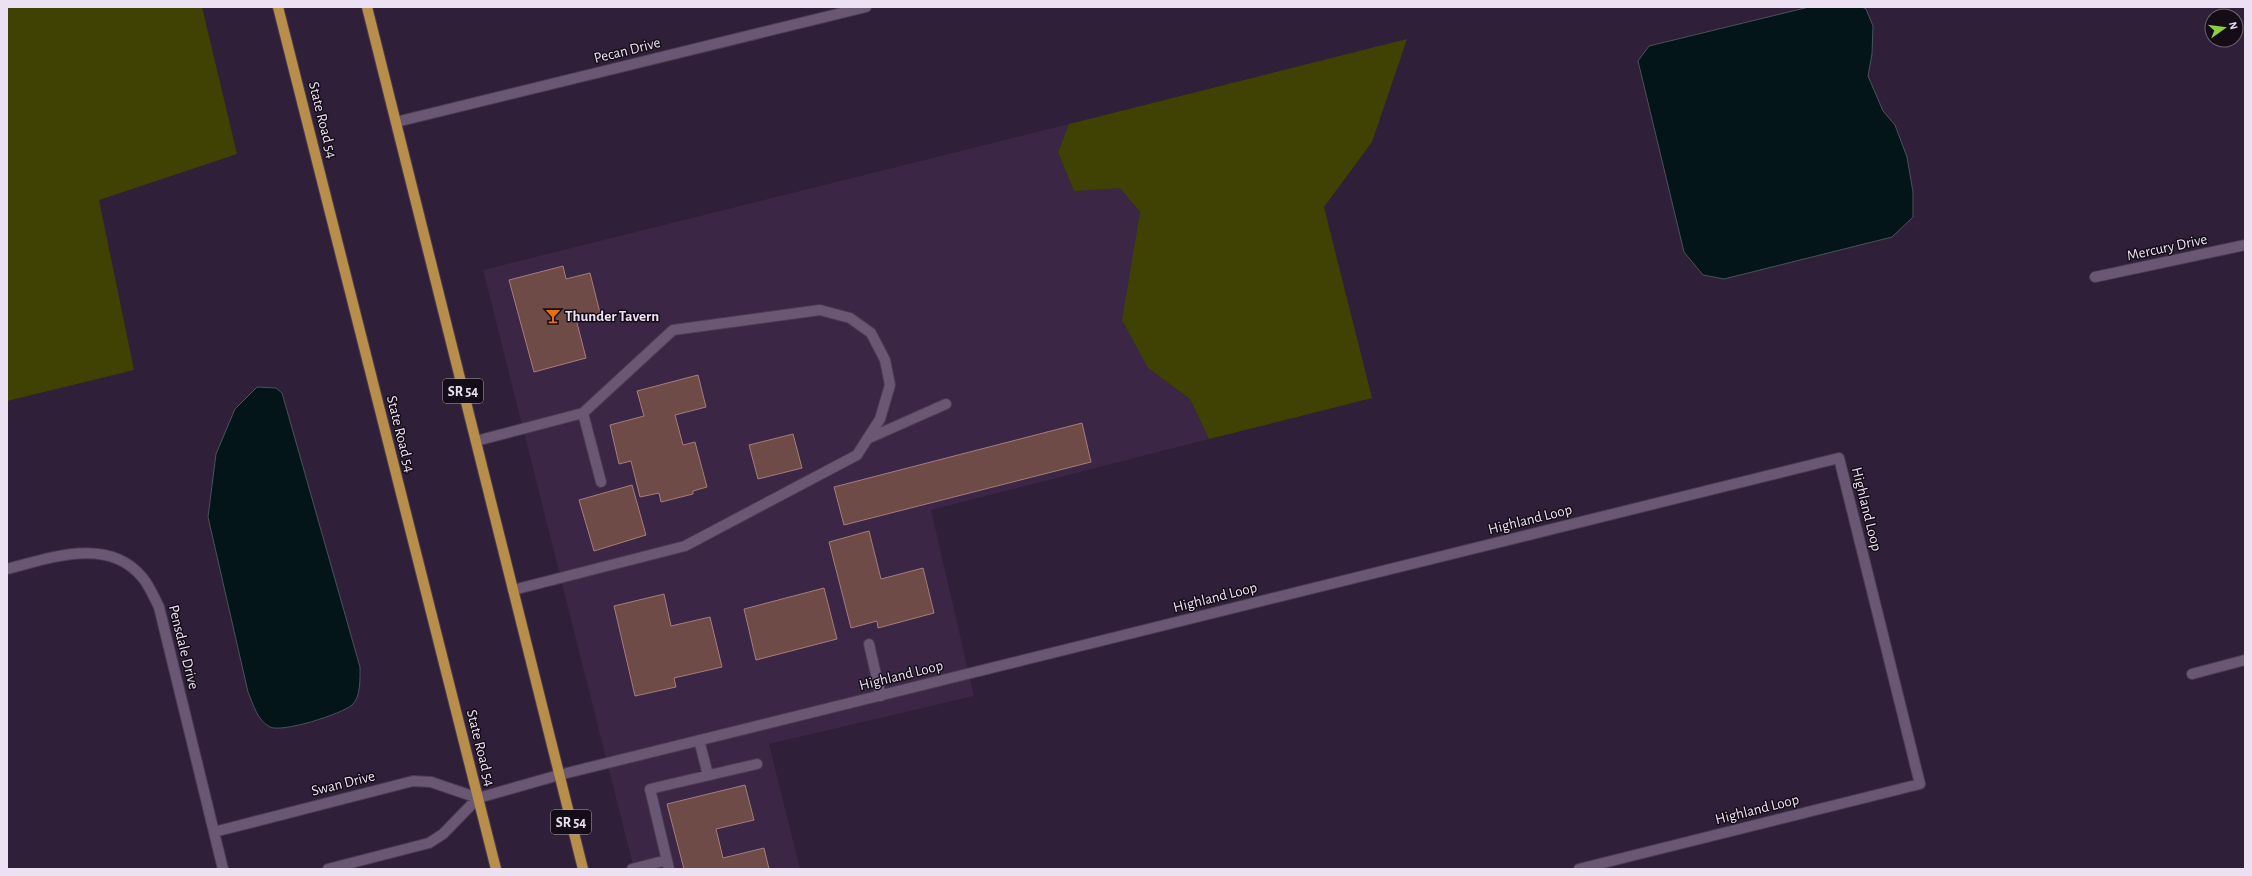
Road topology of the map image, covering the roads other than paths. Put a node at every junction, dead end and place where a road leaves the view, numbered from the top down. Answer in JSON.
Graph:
{"nodes":[{"id":1,"x":278,"y":7,"type":"edge"},
{"id":2,"x":367,"y":7,"type":"edge"},
{"id":3,"x":866,"y":7,"type":"edge"},
{"id":4,"x":396,"y":122,"type":"junction"},
{"id":5,"x":2245,"y":245,"type":"edge"},
{"id":6,"x":2095,"y":277,"type":"dead end"},
{"id":7,"x":946,"y":404,"type":"dead end"},
{"id":8,"x":582,"y":413,"type":"junction"},
{"id":9,"x":867,"y":439,"type":"junction"},
{"id":10,"x":476,"y":441,"type":"junction"},
{"id":11,"x":601,"y":482,"type":"dead end"},
{"id":12,"x":7,"y":569,"type":"edge"},
{"id":13,"x":513,"y":590,"type":"junction"},
{"id":14,"x":869,"y":644,"type":"dead end"},
{"id":15,"x":2245,"y":660,"type":"edge"},
{"id":16,"x":2192,"y":674,"type":"dead end"},
{"id":17,"x":881,"y":696,"type":"junction"},
{"id":18,"x":699,"y":740,"type":"junction"},
{"id":19,"x":757,"y":764,"type":"dead end"},
{"id":20,"x":559,"y":775,"type":"junction"},
{"id":21,"x":708,"y":775,"type":"junction"},
{"id":22,"x":478,"y":798,"type":"junction"},
{"id":23,"x":214,"y":832,"type":"junction"},
{"id":24,"x":668,"y":865,"type":"edge"},
{"id":25,"x":223,"y":869,"type":"edge"},
{"id":26,"x":328,"y":869,"type":"edge"},
{"id":27,"x":496,"y":869,"type":"edge"},
{"id":28,"x":583,"y":869,"type":"edge"},
{"id":29,"x":632,"y":869,"type":"edge"},
{"id":30,"x":1579,"y":869,"type":"edge"}],
"edges":[{"from":1,"to":22,"type":"main road","name":"State Road 54"},
{"from":2,"to":4,"type":"main road","number":"SR 54"},
{"from":3,"to":4,"type":"street","name":"Pecan Drive"},
{"from":4,"to":10,"type":"main road","number":"SR 54"},
{"from":5,"to":6,"type":"street","name":"Mercury Drive"},
{"from":7,"to":9,"type":"street"},
{"from":8,"to":9,"type":"street"},
{"from":8,"to":10,"type":"street"},
{"from":8,"to":11,"type":"street"},
{"from":9,"to":13,"type":"street"},
{"from":10,"to":13,"type":"main road","number":"SR 54"},
{"from":12,"to":23,"type":"street","name":"Pensdale Drive"},
{"from":13,"to":20,"type":"main road","number":"SR 54"},
{"from":14,"to":17,"type":"street"},
{"from":15,"to":16,"type":"street"},
{"from":17,"to":18,"type":"street","name":"Highland Loop"},
{"from":17,"to":30,"type":"street","name":"Highland Loop"},
{"from":18,"to":20,"type":"street","name":"Highland Loop"},
{"from":18,"to":21,"type":"street"},
{"from":19,"to":21,"type":"street"},
{"from":20,"to":22,"type":"street"},
{"from":20,"to":28,"type":"main road","number":"SR 54"},
{"from":21,"to":24,"type":"street"},
{"from":22,"to":23,"type":"street","name":"Swan Drive"},
{"from":22,"to":26,"type":"street"},
{"from":22,"to":27,"type":"main road","name":"State Road 54"},
{"from":23,"to":25,"type":"street","name":"Pensdale Drive"},
{"from":24,"to":29,"type":"street"}]}
